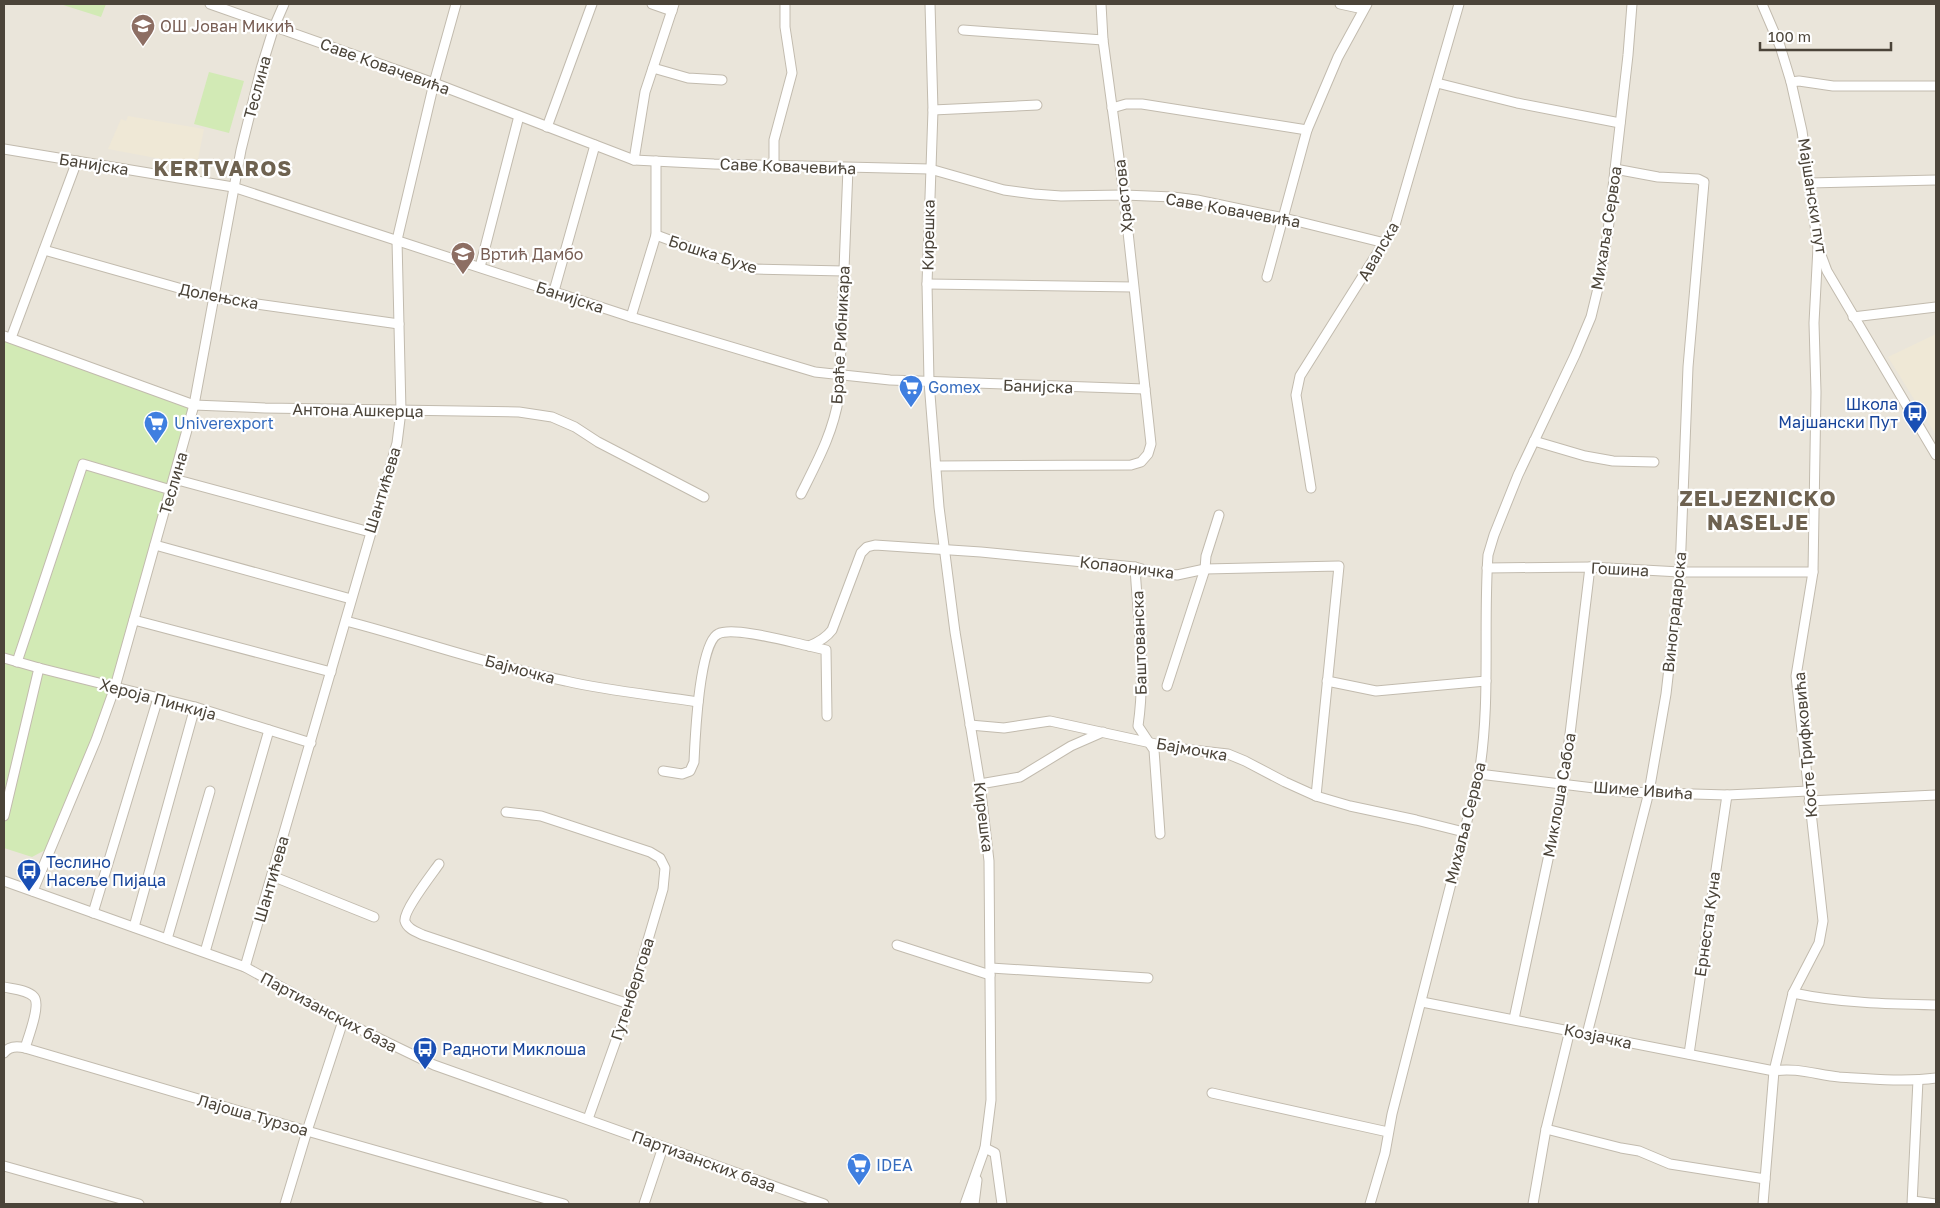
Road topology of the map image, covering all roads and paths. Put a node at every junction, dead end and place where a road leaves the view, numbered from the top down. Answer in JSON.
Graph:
{"nodes":[{"id":1,"x":210,"y":4,"type":"edge"},
{"id":2,"x":284,"y":4,"type":"edge"},
{"id":3,"x":456,"y":4,"type":"edge"},
{"id":4,"x":592,"y":4,"type":"edge"},
{"id":5,"x":652,"y":4,"type":"edge"},
{"id":6,"x":784,"y":4,"type":"edge"},
{"id":7,"x":930,"y":4,"type":"edge"},
{"id":8,"x":1101,"y":4,"type":"edge"},
{"id":9,"x":1340,"y":4,"type":"edge"},
{"id":10,"x":1459,"y":4,"type":"edge"},
{"id":11,"x":1632,"y":4,"type":"edge"},
{"id":12,"x":1762,"y":4,"type":"edge"},
{"id":13,"x":1365,"y":6,"type":"edge"},
{"id":14,"x":673,"y":7,"type":"edge"},
{"id":15,"x":274,"y":27,"type":"junction"},
{"id":16,"x":963,"y":30,"type":"dead end"},
{"id":17,"x":1103,"y":40,"type":"junction"},
{"id":18,"x":653,"y":68,"type":"junction"},
{"id":19,"x":722,"y":80,"type":"dead end"},
{"id":20,"x":434,"y":82,"type":"junction"},
{"id":21,"x":1791,"y":82,"type":"junction"},
{"id":22,"x":1437,"y":83,"type":"junction"},
{"id":23,"x":1936,"y":86,"type":"edge"},
{"id":24,"x":1037,"y":105,"type":"dead end"},
{"id":25,"x":1112,"y":108,"type":"junction"},
{"id":26,"x":932,"y":110,"type":"junction"},
{"id":27,"x":519,"y":116,"type":"junction"},
{"id":28,"x":1620,"y":123,"type":"junction"},
{"id":29,"x":547,"y":127,"type":"junction"},
{"id":30,"x":1308,"y":130,"type":"junction"},
{"id":31,"x":595,"y":145,"type":"junction"},
{"id":32,"x":4,"y":149,"type":"edge"},
{"id":33,"x":634,"y":160,"type":"junction"},
{"id":34,"x":76,"y":161,"type":"junction"},
{"id":35,"x":656,"y":161,"type":"junction"},
{"id":36,"x":774,"y":165,"type":"junction"},
{"id":37,"x":848,"y":168,"type":"junction"},
{"id":38,"x":930,"y":169,"type":"junction"},
{"id":39,"x":1615,"y":169,"type":"junction"},
{"id":40,"x":1936,"y":180,"type":"edge"},
{"id":41,"x":1809,"y":183,"type":"junction"},
{"id":42,"x":233,"y":188,"type":"junction"},
{"id":43,"x":1124,"y":195,"type":"junction"},
{"id":44,"x":1284,"y":218,"type":"junction"},
{"id":45,"x":656,"y":235,"type":"junction"},
{"id":46,"x":397,"y":240,"type":"junction"},
{"id":47,"x":1386,"y":243,"type":"junction"},
{"id":48,"x":1818,"y":247,"type":"junction"},
{"id":49,"x":44,"y":250,"type":"junction"},
{"id":50,"x":480,"y":267,"type":"junction"},
{"id":51,"x":844,"y":271,"type":"junction"},
{"id":52,"x":1267,"y":278,"type":"dead end"},
{"id":53,"x":927,"y":284,"type":"junction"},
{"id":54,"x":1133,"y":287,"type":"junction"},
{"id":55,"x":554,"y":291,"type":"junction"},
{"id":56,"x":214,"y":298,"type":"junction"},
{"id":57,"x":1936,"y":306,"type":"edge"},
{"id":58,"x":631,"y":317,"type":"junction"},
{"id":59,"x":1853,"y":317,"type":"junction"},
{"id":60,"x":399,"y":324,"type":"junction"},
{"id":61,"x":7,"y":337,"type":"edge"},
{"id":62,"x":839,"y":375,"type":"junction"},
{"id":63,"x":929,"y":382,"type":"junction"},
{"id":64,"x":1145,"y":389,"type":"junction"},
{"id":65,"x":194,"y":405,"type":"junction"},
{"id":66,"x":401,"y":411,"type":"junction"},
{"id":67,"x":1534,"y":441,"type":"junction"},
{"id":68,"x":1936,"y":455,"type":"edge"},
{"id":69,"x":1654,"y":462,"type":"dead end"},
{"id":70,"x":936,"y":466,"type":"junction"},
{"id":71,"x":174,"y":479,"type":"junction"},
{"id":72,"x":1311,"y":488,"type":"dead end"},
{"id":73,"x":171,"y":490,"type":"junction"},
{"id":74,"x":801,"y":494,"type":"dead end"},
{"id":75,"x":704,"y":497,"type":"dead end"},
{"id":76,"x":1219,"y":515,"type":"dead end"},
{"id":77,"x":370,"y":532,"type":"junction"},
{"id":78,"x":155,"y":545,"type":"junction"},
{"id":79,"x":944,"y":550,"type":"junction"},
{"id":80,"x":1135,"y":567,"type":"junction"},
{"id":81,"x":1487,"y":568,"type":"junction"},
{"id":82,"x":1590,"y":568,"type":"junction"},
{"id":83,"x":1205,"y":569,"type":"junction"},
{"id":84,"x":1680,"y":572,"type":"junction"},
{"id":85,"x":1813,"y":572,"type":"junction"},
{"id":86,"x":351,"y":599,"type":"junction"},
{"id":87,"x":134,"y":620,"type":"junction"},
{"id":88,"x":346,"y":621,"type":"junction"},
{"id":89,"x":827,"y":637,"type":"junction"},
{"id":90,"x":808,"y":646,"type":"junction"},
{"id":91,"x":826,"y":650,"type":"junction"},
{"id":92,"x":4,"y":658,"type":"edge"},
{"id":93,"x":17,"y":662,"type":"junction"},
{"id":94,"x":39,"y":668,"type":"junction"},
{"id":95,"x":331,"y":672,"type":"junction"},
{"id":96,"x":1327,"y":681,"type":"junction"},
{"id":97,"x":1486,"y":681,"type":"junction"},
{"id":98,"x":1167,"y":686,"type":"dead end"},
{"id":99,"x":115,"y":687,"type":"junction"},
{"id":100,"x":158,"y":698,"type":"junction"},
{"id":101,"x":698,"y":702,"type":"junction"},
{"id":102,"x":195,"y":707,"type":"junction"},
{"id":103,"x":827,"y":716,"type":"dead end"},
{"id":104,"x":970,"y":725,"type":"junction"},
{"id":105,"x":270,"y":730,"type":"junction"},
{"id":106,"x":1103,"y":732,"type":"junction"},
{"id":107,"x":311,"y":743,"type":"junction"},
{"id":108,"x":1151,"y":743,"type":"junction"},
{"id":109,"x":663,"y":770,"type":"dead end"},
{"id":110,"x":1479,"y":774,"type":"junction"},
{"id":111,"x":980,"y":784,"type":"junction"},
{"id":112,"x":1564,"y":784,"type":"junction"},
{"id":113,"x":210,"y":791,"type":"dead end"},
{"id":114,"x":1808,"y":791,"type":"junction"},
{"id":115,"x":1648,"y":792,"type":"junction"},
{"id":116,"x":1727,"y":795,"type":"junction"},
{"id":117,"x":1936,"y":795,"type":"edge"},
{"id":118,"x":1316,"y":796,"type":"junction"},
{"id":119,"x":1809,"y":802,"type":"junction"},
{"id":120,"x":506,"y":812,"type":"dead end"},
{"id":121,"x":4,"y":816,"type":"edge"},
{"id":122,"x":1464,"y":832,"type":"junction"},
{"id":123,"x":1160,"y":834,"type":"dead end"},
{"id":124,"x":439,"y":864,"type":"dead end"},
{"id":125,"x":272,"y":876,"type":"junction"},
{"id":126,"x":4,"y":880,"type":"edge"},
{"id":127,"x":33,"y":891,"type":"junction"},
{"id":128,"x":93,"y":912,"type":"junction"},
{"id":129,"x":374,"y":917,"type":"dead end"},
{"id":130,"x":134,"y":927,"type":"junction"},
{"id":131,"x":167,"y":939,"type":"junction"},
{"id":132,"x":897,"y":945,"type":"dead end"},
{"id":133,"x":205,"y":952,"type":"junction"},
{"id":134,"x":246,"y":967,"type":"junction"},
{"id":135,"x":991,"y":972,"type":"junction"},
{"id":136,"x":1148,"y":978,"type":"dead end"},
{"id":137,"x":4,"y":987,"type":"edge"},
{"id":138,"x":1793,"y":993,"type":"junction"},
{"id":139,"x":1422,"y":1002,"type":"junction"},
{"id":140,"x":629,"y":1004,"type":"junction"},
{"id":141,"x":1936,"y":1005,"type":"edge"},
{"id":142,"x":1514,"y":1019,"type":"junction"},
{"id":143,"x":343,"y":1021,"type":"junction"},
{"id":144,"x":1570,"y":1030,"type":"junction"},
{"id":145,"x":1587,"y":1034,"type":"junction"},
{"id":146,"x":25,"y":1048,"type":"junction"},
{"id":147,"x":4,"y":1053,"type":"edge"},
{"id":148,"x":1689,"y":1054,"type":"junction"},
{"id":149,"x":1774,"y":1072,"type":"junction"},
{"id":150,"x":1936,"y":1078,"type":"edge"},
{"id":151,"x":1918,"y":1080,"type":"junction"},
{"id":152,"x":1212,"y":1093,"type":"dead end"},
{"id":153,"x":588,"y":1119,"type":"junction"},
{"id":154,"x":1546,"y":1130,"type":"junction"},
{"id":155,"x":307,"y":1131,"type":"junction"},
{"id":156,"x":1388,"y":1132,"type":"junction"},
{"id":157,"x":663,"y":1147,"type":"junction"},
{"id":158,"x":986,"y":1148,"type":"junction"},
{"id":159,"x":4,"y":1166,"type":"edge"},
{"id":160,"x":978,"y":1170,"type":"junction"},
{"id":161,"x":1765,"y":1179,"type":"junction"},
{"id":162,"x":1912,"y":1203,"type":"edge"},
{"id":163,"x":139,"y":1204,"type":"edge"},
{"id":164,"x":285,"y":1204,"type":"edge"},
{"id":165,"x":564,"y":1204,"type":"edge"},
{"id":166,"x":644,"y":1204,"type":"edge"},
{"id":167,"x":824,"y":1204,"type":"edge"},
{"id":168,"x":965,"y":1204,"type":"edge"},
{"id":169,"x":974,"y":1204,"type":"edge"},
{"id":170,"x":1002,"y":1204,"type":"edge"},
{"id":171,"x":1370,"y":1204,"type":"edge"},
{"id":172,"x":1533,"y":1204,"type":"edge"},
{"id":173,"x":1763,"y":1204,"type":"edge"},
{"id":174,"x":1936,"y":1204,"type":"edge"}],
"edges":[{"from":1,"to":15,"type":"street","name":"Саве Ковачевића"},
{"from":2,"to":15,"type":"street","name":"Теслина"},
{"from":3,"to":20,"type":"street","name":"Шантићева"},
{"from":4,"to":29,"type":"street"},
{"from":5,"to":14,"type":"street"},
{"from":6,"to":36,"type":"street"},
{"from":7,"to":26,"type":"street","name":"Кирешка"},
{"from":8,"to":17,"type":"street","name":"Храстова"},
{"from":9,"to":13,"type":"street"},
{"from":10,"to":22,"type":"street","name":"Авалска"},
{"from":11,"to":28,"type":"street","name":"Михаља Сервоа"},
{"from":12,"to":21,"type":"street","name":"Мајшански пут"},
{"from":13,"to":30,"type":"street"},
{"from":14,"to":18,"type":"street"},
{"from":15,"to":20,"type":"street","name":"Саве Ковачевића"},
{"from":15,"to":42,"type":"street","name":"Теслина"},
{"from":16,"to":17,"type":"street"},
{"from":17,"to":25,"type":"street","name":"Храстова"},
{"from":18,"to":19,"type":"street"},
{"from":18,"to":33,"type":"street"},
{"from":20,"to":27,"type":"street","name":"Саве Ковачевића"},
{"from":20,"to":46,"type":"street","name":"Шантићева"},
{"from":21,"to":23,"type":"street"},
{"from":21,"to":41,"type":"street","name":"Мајшански пут"},
{"from":22,"to":28,"type":"street"},
{"from":22,"to":47,"type":"street","name":"Авалска"},
{"from":24,"to":26,"type":"street"},
{"from":25,"to":30,"type":"street"},
{"from":25,"to":43,"type":"street","name":"Храстова"},
{"from":26,"to":38,"type":"street","name":"Кирешка"},
{"from":27,"to":29,"type":"street","name":"Саве Ковачевића"},
{"from":27,"to":50,"type":"street"},
{"from":28,"to":39,"type":"street","name":"Михаља Сервоа"},
{"from":29,"to":31,"type":"street","name":"Саве Ковачевића"},
{"from":30,"to":44,"type":"street"},
{"from":31,"to":33,"type":"street","name":"Саве Ковачевића"},
{"from":31,"to":55,"type":"street"},
{"from":32,"to":34,"type":"street","name":"Банијска"},
{"from":33,"to":35,"type":"street","name":"Саве Ковачевића"},
{"from":34,"to":42,"type":"street","name":"Банијска"},
{"from":34,"to":49,"type":"street"},
{"from":35,"to":36,"type":"street","name":"Саве Ковачевића"},
{"from":35,"to":45,"type":"street","name":"Бошка Бухе"},
{"from":36,"to":37,"type":"street","name":"Саве Ковачевића"},
{"from":37,"to":38,"type":"street","name":"Саве Ковачевића"},
{"from":37,"to":51,"type":"street","name":"Браће Рибникара"},
{"from":38,"to":43,"type":"street","name":"Саве Ковачевића"},
{"from":38,"to":53,"type":"street","name":"Кирешка"},
{"from":39,"to":67,"type":"street","name":"Михаља Сервоа"},
{"from":39,"to":84,"type":"street","name":"Виноградарска"},
{"from":40,"to":41,"type":"street"},
{"from":41,"to":48,"type":"street","name":"Мајшански пут"},
{"from":42,"to":46,"type":"street","name":"Банијска"},
{"from":42,"to":56,"type":"street","name":"Теслина"},
{"from":43,"to":44,"type":"street","name":"Саве Ковачевића"},
{"from":43,"to":54,"type":"street","name":"Храстова"},
{"from":44,"to":47,"type":"street","name":"Саве Ковачевића"},
{"from":44,"to":52,"type":"street"},
{"from":45,"to":51,"type":"street","name":"Бошка Бухе"},
{"from":45,"to":58,"type":"street"},
{"from":46,"to":50,"type":"street","name":"Банијска"},
{"from":46,"to":60,"type":"street","name":"Шантићева"},
{"from":47,"to":72,"type":"street","name":"Авалска"},
{"from":48,"to":59,"type":"street","name":"Мајшански пут"},
{"from":48,"to":85,"type":"street","name":"Косте Трифковића"},
{"from":49,"to":56,"type":"street","name":"Долењска"},
{"from":49,"to":61,"type":"street"},
{"from":50,"to":55,"type":"street","name":"Банијска"},
{"from":51,"to":62,"type":"street","name":"Браће Рибникара"},
{"from":53,"to":54,"type":"street"},
{"from":53,"to":63,"type":"street","name":"Кирешка"},
{"from":54,"to":64,"type":"street","name":"Храстова"},
{"from":55,"to":58,"type":"street","name":"Банијска"},
{"from":56,"to":60,"type":"street","name":"Долењска"},
{"from":56,"to":65,"type":"street","name":"Теслина"},
{"from":57,"to":59,"type":"street"},
{"from":58,"to":62,"type":"street","name":"Банијска"},
{"from":59,"to":68,"type":"street","name":"Мајшански пут"},
{"from":60,"to":66,"type":"street","name":"Шантићева"},
{"from":61,"to":65,"type":"street","name":"Антона Ашкерца"},
{"from":62,"to":63,"type":"street","name":"Банијска"},
{"from":62,"to":74,"type":"street","name":"Браће Рибникара"},
{"from":63,"to":64,"type":"street","name":"Банијска"},
{"from":63,"to":70,"type":"street","name":"Кирешка"},
{"from":64,"to":70,"type":"street"},
{"from":65,"to":66,"type":"street","name":"Антона Ашкерца"},
{"from":65,"to":71,"type":"street","name":"Теслина"},
{"from":66,"to":75,"type":"street","name":"Антона Ашкерца"},
{"from":66,"to":77,"type":"street","name":"Шантићева"},
{"from":67,"to":69,"type":"street"},
{"from":67,"to":81,"type":"street","name":"Михаља Сервоа"},
{"from":70,"to":79,"type":"street","name":"Кирешка"},
{"from":71,"to":73,"type":"street","name":"Теслина"},
{"from":71,"to":77,"type":"street"},
{"from":73,"to":78,"type":"street","name":"Теслина"},
{"from":73,"to":93,"type":"street"},
{"from":76,"to":83,"type":"street"},
{"from":77,"to":86,"type":"street","name":"Шантићева"},
{"from":78,"to":86,"type":"street"},
{"from":78,"to":87,"type":"street","name":"Теслина"},
{"from":79,"to":80,"type":"street","name":"Копаоничка"},
{"from":79,"to":89,"type":"street"},
{"from":79,"to":104,"type":"street","name":"Кирешка"},
{"from":80,"to":83,"type":"street","name":"Копаоничка"},
{"from":80,"to":108,"type":"street","name":"Баштованска"},
{"from":81,"to":82,"type":"street","name":"Гошина"},
{"from":81,"to":97,"type":"street","name":"Михаља Сервоа"},
{"from":82,"to":84,"type":"street","name":"Гошина"},
{"from":82,"to":112,"type":"street","name":"Миклоша Сабоа"},
{"from":83,"to":96,"type":"street","name":"Копаоничка"},
{"from":83,"to":98,"type":"street"},
{"from":84,"to":85,"type":"street","name":"Гошина"},
{"from":84,"to":115,"type":"street","name":"Виноградарска"},
{"from":85,"to":114,"type":"street","name":"Косте Трифковића"},
{"from":86,"to":88,"type":"street","name":"Шантићева"},
{"from":87,"to":95,"type":"street"},
{"from":87,"to":99,"type":"street","name":"Теслина"},
{"from":88,"to":95,"type":"street","name":"Шантићева"},
{"from":88,"to":101,"type":"street","name":"Бајмочка"},
{"from":89,"to":90,"type":"street"},
{"from":89,"to":91,"type":"street"},
{"from":90,"to":91,"type":"street"},
{"from":90,"to":101,"type":"street"},
{"from":91,"to":103,"type":"street"},
{"from":92,"to":93,"type":"street","name":"Хероја Пинкија"},
{"from":93,"to":94,"type":"street","name":"Хероја Пинкија"},
{"from":94,"to":99,"type":"street","name":"Хероја Пинкија"},
{"from":94,"to":121,"type":"street"},
{"from":95,"to":107,"type":"street","name":"Шантићева"},
{"from":96,"to":97,"type":"street"},
{"from":96,"to":118,"type":"street"},
{"from":97,"to":110,"type":"street","name":"Михаља Сервоа"},
{"from":99,"to":100,"type":"street","name":"Хероја Пинкија"},
{"from":99,"to":127,"type":"street","name":"Теслина"},
{"from":100,"to":102,"type":"street","name":"Хероја Пинкија"},
{"from":100,"to":128,"type":"street"},
{"from":101,"to":109,"type":"street"},
{"from":102,"to":105,"type":"street","name":"Хероја Пинкија"},
{"from":102,"to":130,"type":"street"},
{"from":104,"to":106,"type":"street","name":"Бајмочка"},
{"from":104,"to":111,"type":"street","name":"Кирешка"},
{"from":105,"to":107,"type":"street","name":"Хероја Пинкија"},
{"from":105,"to":133,"type":"street"},
{"from":106,"to":108,"type":"street","name":"Бајмочка"},
{"from":106,"to":111,"type":"street"},
{"from":107,"to":125,"type":"street","name":"Шантићева"},
{"from":108,"to":118,"type":"street","name":"Бајмочка"},
{"from":108,"to":123,"type":"street","name":"Баштованска"},
{"from":110,"to":112,"type":"street","name":"Шиме Ивића"},
{"from":110,"to":122,"type":"street","name":"Михаља Сервоа"},
{"from":111,"to":135,"type":"street","name":"Кирешка"},
{"from":112,"to":115,"type":"street","name":"Шиме Ивића"},
{"from":112,"to":142,"type":"street","name":"Миклоша Сабоа"},
{"from":113,"to":131,"type":"street"},
{"from":114,"to":116,"type":"street","name":"Шиме Ивића"},
{"from":114,"to":119,"type":"street","name":"Косте Трифковића"},
{"from":115,"to":116,"type":"street","name":"Шиме Ивића"},
{"from":115,"to":145,"type":"street","name":"Виноградарска"},
{"from":116,"to":148,"type":"street","name":"Ернеста Куна"},
{"from":117,"to":119,"type":"street"},
{"from":118,"to":122,"type":"street","name":"Бајмочка"},
{"from":119,"to":138,"type":"street","name":"Косте Трифковића"},
{"from":120,"to":140,"type":"street","name":"Гутенбергова"},
{"from":122,"to":139,"type":"street","name":"Михаља Сервоа"},
{"from":124,"to":140,"type":"street"},
{"from":125,"to":129,"type":"street"},
{"from":125,"to":134,"type":"street","name":"Шантићева"},
{"from":126,"to":127,"type":"street","name":"Партизанских база"},
{"from":127,"to":128,"type":"street","name":"Партизанских база"},
{"from":128,"to":130,"type":"street","name":"Партизанских база"},
{"from":130,"to":131,"type":"street","name":"Партизанских база"},
{"from":131,"to":133,"type":"street","name":"Партизанских база"},
{"from":132,"to":135,"type":"street"},
{"from":133,"to":134,"type":"street","name":"Партизанских база"},
{"from":134,"to":143,"type":"street","name":"Партизанских база"},
{"from":135,"to":136,"type":"street"},
{"from":135,"to":158,"type":"street","name":"Кирешка"},
{"from":137,"to":146,"type":"street"},
{"from":138,"to":141,"type":"street"},
{"from":138,"to":149,"type":"street","name":"Косте Трифковића"},
{"from":139,"to":142,"type":"street","name":"Козјачка"},
{"from":139,"to":156,"type":"street","name":"Михаља Сервоа"},
{"from":140,"to":153,"type":"street","name":"Гутенбергова"},
{"from":142,"to":144,"type":"street","name":"Козјачка"},
{"from":143,"to":153,"type":"street","name":"Партизанских база"},
{"from":143,"to":155,"type":"street"},
{"from":144,"to":145,"type":"street","name":"Козјачка"},
{"from":144,"to":154,"type":"street"},
{"from":145,"to":148,"type":"street","name":"Козјачка"},
{"from":146,"to":147,"type":"street"},
{"from":146,"to":155,"type":"street","name":"Лајоша Турзоа"},
{"from":148,"to":149,"type":"street","name":"Козјачка"},
{"from":149,"to":151,"type":"street","name":"Козјачка"},
{"from":149,"to":161,"type":"street","name":"Косте Трифковића"},
{"from":150,"to":151,"type":"street","name":"Козјачка"},
{"from":151,"to":162,"type":"street"},
{"from":152,"to":156,"type":"street"},
{"from":153,"to":157,"type":"street","name":"Партизанских база"},
{"from":154,"to":161,"type":"street"},
{"from":154,"to":172,"type":"street"},
{"from":155,"to":164,"type":"street"},
{"from":155,"to":165,"type":"street","name":"Лајоша Турзоа"},
{"from":156,"to":171,"type":"street","name":"Михаља Сервоа"},
{"from":157,"to":166,"type":"street"},
{"from":157,"to":167,"type":"street","name":"Партизанских база"},
{"from":158,"to":160,"type":"street","name":"Кирешка"},
{"from":158,"to":170,"type":"street"},
{"from":159,"to":163,"type":"street"},
{"from":160,"to":168,"type":"street","name":"Кирешка"},
{"from":160,"to":169,"type":"street","name":"Кирешка"},
{"from":161,"to":173,"type":"street","name":"Косте Трифковића"},
{"from":162,"to":174,"type":"street"}]}
